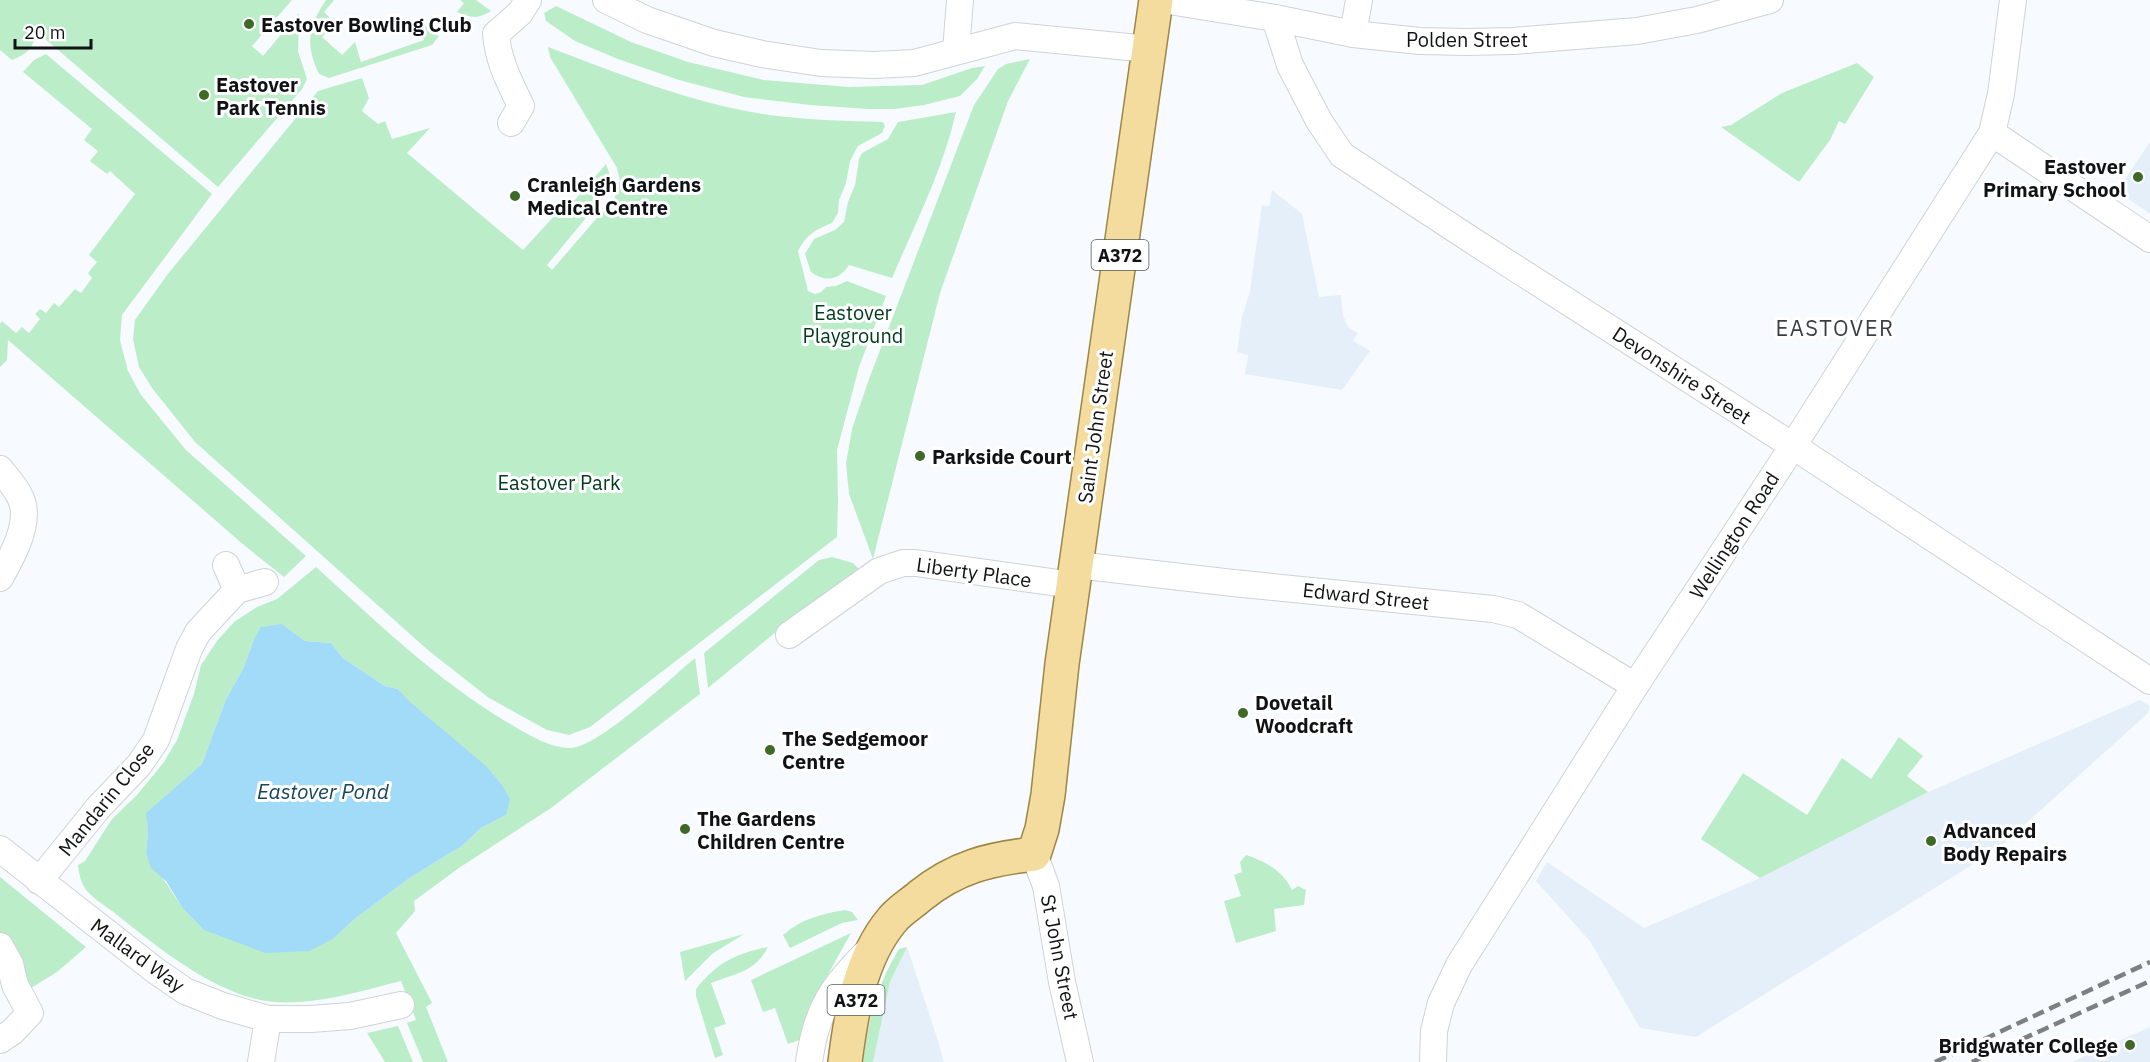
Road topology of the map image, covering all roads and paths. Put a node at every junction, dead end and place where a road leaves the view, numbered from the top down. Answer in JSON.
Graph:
{"nodes":[{"id":1,"x":528,"y":0,"type":"edge"},
{"id":2,"x":606,"y":0,"type":"edge"},
{"id":3,"x":960,"y":0,"type":"edge"},
{"id":4,"x":1156,"y":0,"type":"edge"},
{"id":5,"x":1163,"y":0,"type":"edge"},
{"id":6,"x":1359,"y":0,"type":"edge"},
{"id":7,"x":1770,"y":0,"type":"edge"},
{"id":8,"x":2013,"y":0,"type":"edge"},
{"id":9,"x":1275,"y":18,"type":"junction"},
{"id":10,"x":1353,"y":34,"type":"junction"},
{"id":11,"x":1149,"y":49,"type":"junction"},
{"id":12,"x":956,"y":51,"type":"junction"},
{"id":13,"x":511,"y":123,"type":"dead end"},
{"id":14,"x":1992,"y":134,"type":"junction"},
{"id":15,"x":2150,"y":239,"type":"edge"},
{"id":16,"x":1793,"y":446,"type":"junction"},
{"id":17,"x":0,"y":469,"type":"edge"},
{"id":18,"x":226,"y":565,"type":"dead end"},
{"id":19,"x":1075,"y":575,"type":"junction"},
{"id":20,"x":0,"y":578,"type":"edge"},
{"id":21,"x":265,"y":582,"type":"dead end"},
{"id":22,"x":237,"y":590,"type":"junction"},
{"id":23,"x":789,"y":635,"type":"dead end"},
{"id":24,"x":2150,"y":681,"type":"edge"},
{"id":25,"x":1635,"y":686,"type":"junction"},
{"id":26,"x":0,"y":849,"type":"edge"},
{"id":27,"x":1034,"y":854,"type":"junction"},
{"id":28,"x":39,"y":881,"type":"junction"},
{"id":29,"x":877,"y":942,"type":"junction"},
{"id":30,"x":0,"y":946,"type":"edge"},
{"id":31,"x":401,"y":1005,"type":"dead end"},
{"id":32,"x":268,"y":1019,"type":"junction"},
{"id":33,"x":0,"y":1040,"type":"edge"},
{"id":34,"x":0,"y":1053,"type":"edge"},
{"id":35,"x":1081,"y":1058,"type":"edge"},
{"id":36,"x":5,"y":1062,"type":"edge"},
{"id":37,"x":261,"y":1062,"type":"edge"},
{"id":38,"x":809,"y":1062,"type":"edge"},
{"id":39,"x":845,"y":1062,"type":"edge"},
{"id":40,"x":1433,"y":1062,"type":"edge"}],
"edges":[{"from":1,"to":13,"type":"street"},
{"from":2,"to":12,"type":"street"},
{"from":3,"to":12,"type":"street"},
{"from":4,"to":11,"type":"main road","name":"Saint John Street","number":"A372"},
{"from":5,"to":9,"type":"street","name":"Polden Street"},
{"from":6,"to":10,"type":"street"},
{"from":7,"to":10,"type":"street","name":"Polden Street"},
{"from":8,"to":14,"type":"street","name":"Wellington Road"},
{"from":9,"to":10,"type":"street","name":"Polden Street"},
{"from":9,"to":16,"type":"street","name":"Devonshire Street"},
{"from":11,"to":12,"type":"street"},
{"from":11,"to":19,"type":"main road","name":"Saint John Street","number":"A372"},
{"from":14,"to":15,"type":"street"},
{"from":14,"to":16,"type":"street","name":"Wellington Road"},
{"from":16,"to":24,"type":"street","name":"Devonshire Street"},
{"from":16,"to":25,"type":"street","name":"Wellington Road"},
{"from":17,"to":20,"type":"street"},
{"from":18,"to":22,"type":"street"},
{"from":19,"to":23,"type":"street","name":"Liberty Place"},
{"from":19,"to":25,"type":"street","name":"Edward Street"},
{"from":19,"to":27,"type":"main road","name":"Saint John Street","number":"A372"},
{"from":21,"to":22,"type":"street"},
{"from":22,"to":28,"type":"street","name":"Mandarin Close"},
{"from":25,"to":40,"type":"street","name":"Wellington Road"},
{"from":26,"to":28,"type":"street","name":"Mallard Way"},
{"from":27,"to":29,"type":"main road","number":"A372"},
{"from":27,"to":35,"type":"street","name":"St John Street"},
{"from":28,"to":32,"type":"street","name":"Mallard Way"},
{"from":29,"to":38,"type":"street"},
{"from":29,"to":39,"type":"main road","number":"A372"},
{"from":30,"to":33,"type":"street"},
{"from":31,"to":32,"type":"street","name":"Mallard Way"},
{"from":32,"to":37,"type":"street"},
{"from":34,"to":36,"type":"street"}]}
